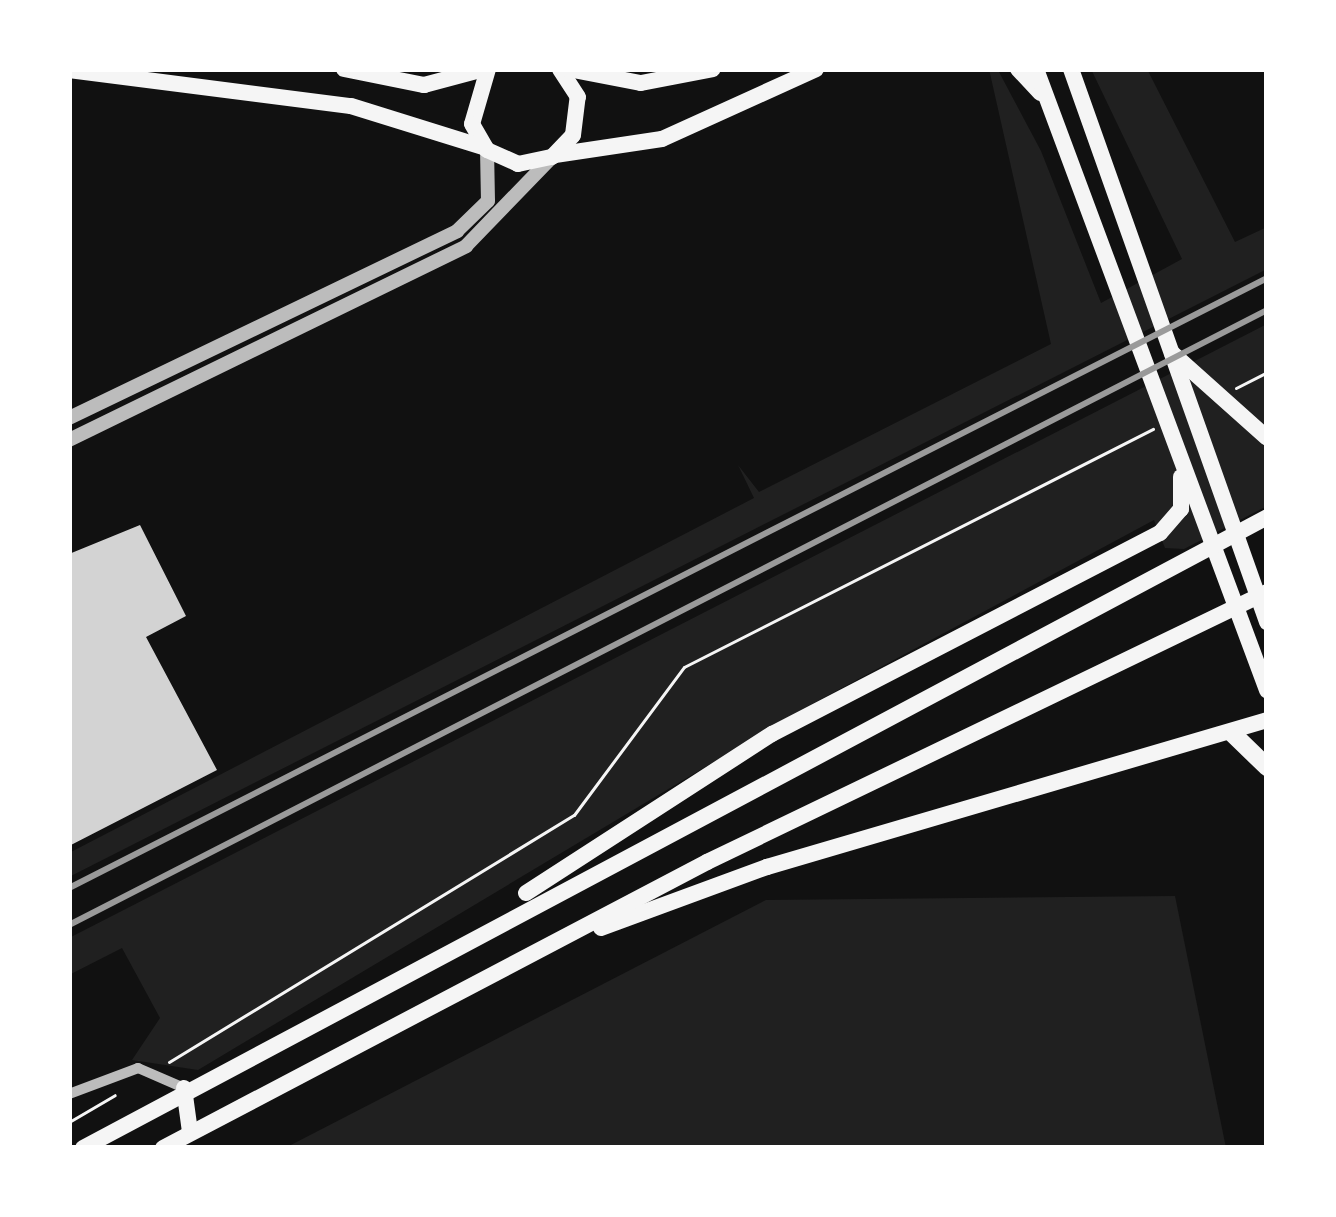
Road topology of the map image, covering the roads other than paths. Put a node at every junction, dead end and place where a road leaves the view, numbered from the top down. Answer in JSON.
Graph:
{"nodes":[{"id":1,"x":344,"y":69,"type":"edge"},
{"id":2,"x":486,"y":69,"type":"edge"},
{"id":3,"x":564,"y":69,"type":"edge"},
{"id":4,"x":713,"y":69,"type":"edge"},
{"id":5,"x":816,"y":69,"type":"edge"},
{"id":6,"x":1018,"y":69,"type":"edge"},
{"id":7,"x":1036,"y":69,"type":"edge"},
{"id":8,"x":1071,"y":69,"type":"edge"},
{"id":9,"x":69,"y":70,"type":"edge"},
{"id":10,"x":1040,"y":94,"type":"junction"},
{"id":11,"x":486,"y":149,"type":"junction"},
{"id":12,"x":554,"y":156,"type":"junction"},
{"id":13,"x":351,"y":281,"type":"junction"},
{"id":14,"x":367,"y":294,"type":"junction"},
{"id":15,"x":352,"y":302,"type":"junction"},
{"id":16,"x":295,"y":310,"type":"junction"},
{"id":17,"x":295,"y":329,"type":"junction"},
{"id":18,"x":1172,"y":353,"type":"junction"},
{"id":19,"x":134,"y":386,"type":"junction"},
{"id":20,"x":143,"y":404,"type":"junction"},
{"id":21,"x":69,"y":418,"type":"edge"},
{"id":22,"x":1267,"y":438,"type":"edge"},
{"id":23,"x":69,"y":440,"type":"edge"},
{"id":24,"x":1181,"y":477,"type":"junction"},
{"id":25,"x":1267,"y":518,"type":"edge"},
{"id":26,"x":1267,"y":592,"type":"edge"},
{"id":27,"x":1267,"y":622,"type":"edge"},
{"id":28,"x":1267,"y":690,"type":"edge"},
{"id":29,"x":1267,"y":720,"type":"edge"},
{"id":30,"x":1232,"y":734,"type":"junction"},
{"id":31,"x":1267,"y":767,"type":"edge"},
{"id":32,"x":451,"y":944,"type":"junction"},
{"id":33,"x":527,"y":957,"type":"junction"},
{"id":34,"x":184,"y":1088,"type":"junction"},
{"id":35,"x":69,"y":1094,"type":"edge"},
{"id":36,"x":190,"y":1132,"type":"junction"},
{"id":37,"x":83,"y":1148,"type":"edge"},
{"id":38,"x":163,"y":1148,"type":"edge"}],
"edges":[{"from":1,"to":2,"type":"main road"},
{"from":2,"to":11,"type":"main road"},
{"from":3,"to":4,"type":"main road"},
{"from":3,"to":12,"type":"main road"},
{"from":5,"to":12,"type":"main road"},
{"from":6,"to":10,"type":"main road"},
{"from":7,"to":10,"type":"main road"},
{"from":8,"to":18,"type":"main road"},
{"from":9,"to":11,"type":"main road"},
{"from":10,"to":24,"type":"main road"},
{"from":11,"to":12,"type":"main road"},
{"from":11,"to":13,"type":"street"},
{"from":12,"to":14,"type":"street"},
{"from":13,"to":14,"type":"street"},
{"from":13,"to":15,"type":"street"},
{"from":13,"to":16,"type":"street"},
{"from":14,"to":15,"type":"street"},
{"from":15,"to":17,"type":"street"},
{"from":16,"to":17,"type":"street"},
{"from":16,"to":19,"type":"street"},
{"from":17,"to":20,"type":"street"},
{"from":18,"to":22,"type":"main road"},
{"from":18,"to":27,"type":"main road"},
{"from":19,"to":20,"type":"street"},
{"from":19,"to":21,"type":"street"},
{"from":20,"to":23,"type":"street"},
{"from":24,"to":28,"type":"main road"},
{"from":24,"to":32,"type":"main road"},
{"from":25,"to":32,"type":"main road"},
{"from":26,"to":33,"type":"main road"},
{"from":29,"to":30,"type":"main road"},
{"from":30,"to":31,"type":"highway"},
{"from":30,"to":33,"type":"main road"},
{"from":32,"to":34,"type":"main road"},
{"from":33,"to":36,"type":"main road"},
{"from":34,"to":35,"type":"street"},
{"from":34,"to":36,"type":"main road"},
{"from":34,"to":37,"type":"main road"},
{"from":36,"to":38,"type":"main road"}]}
